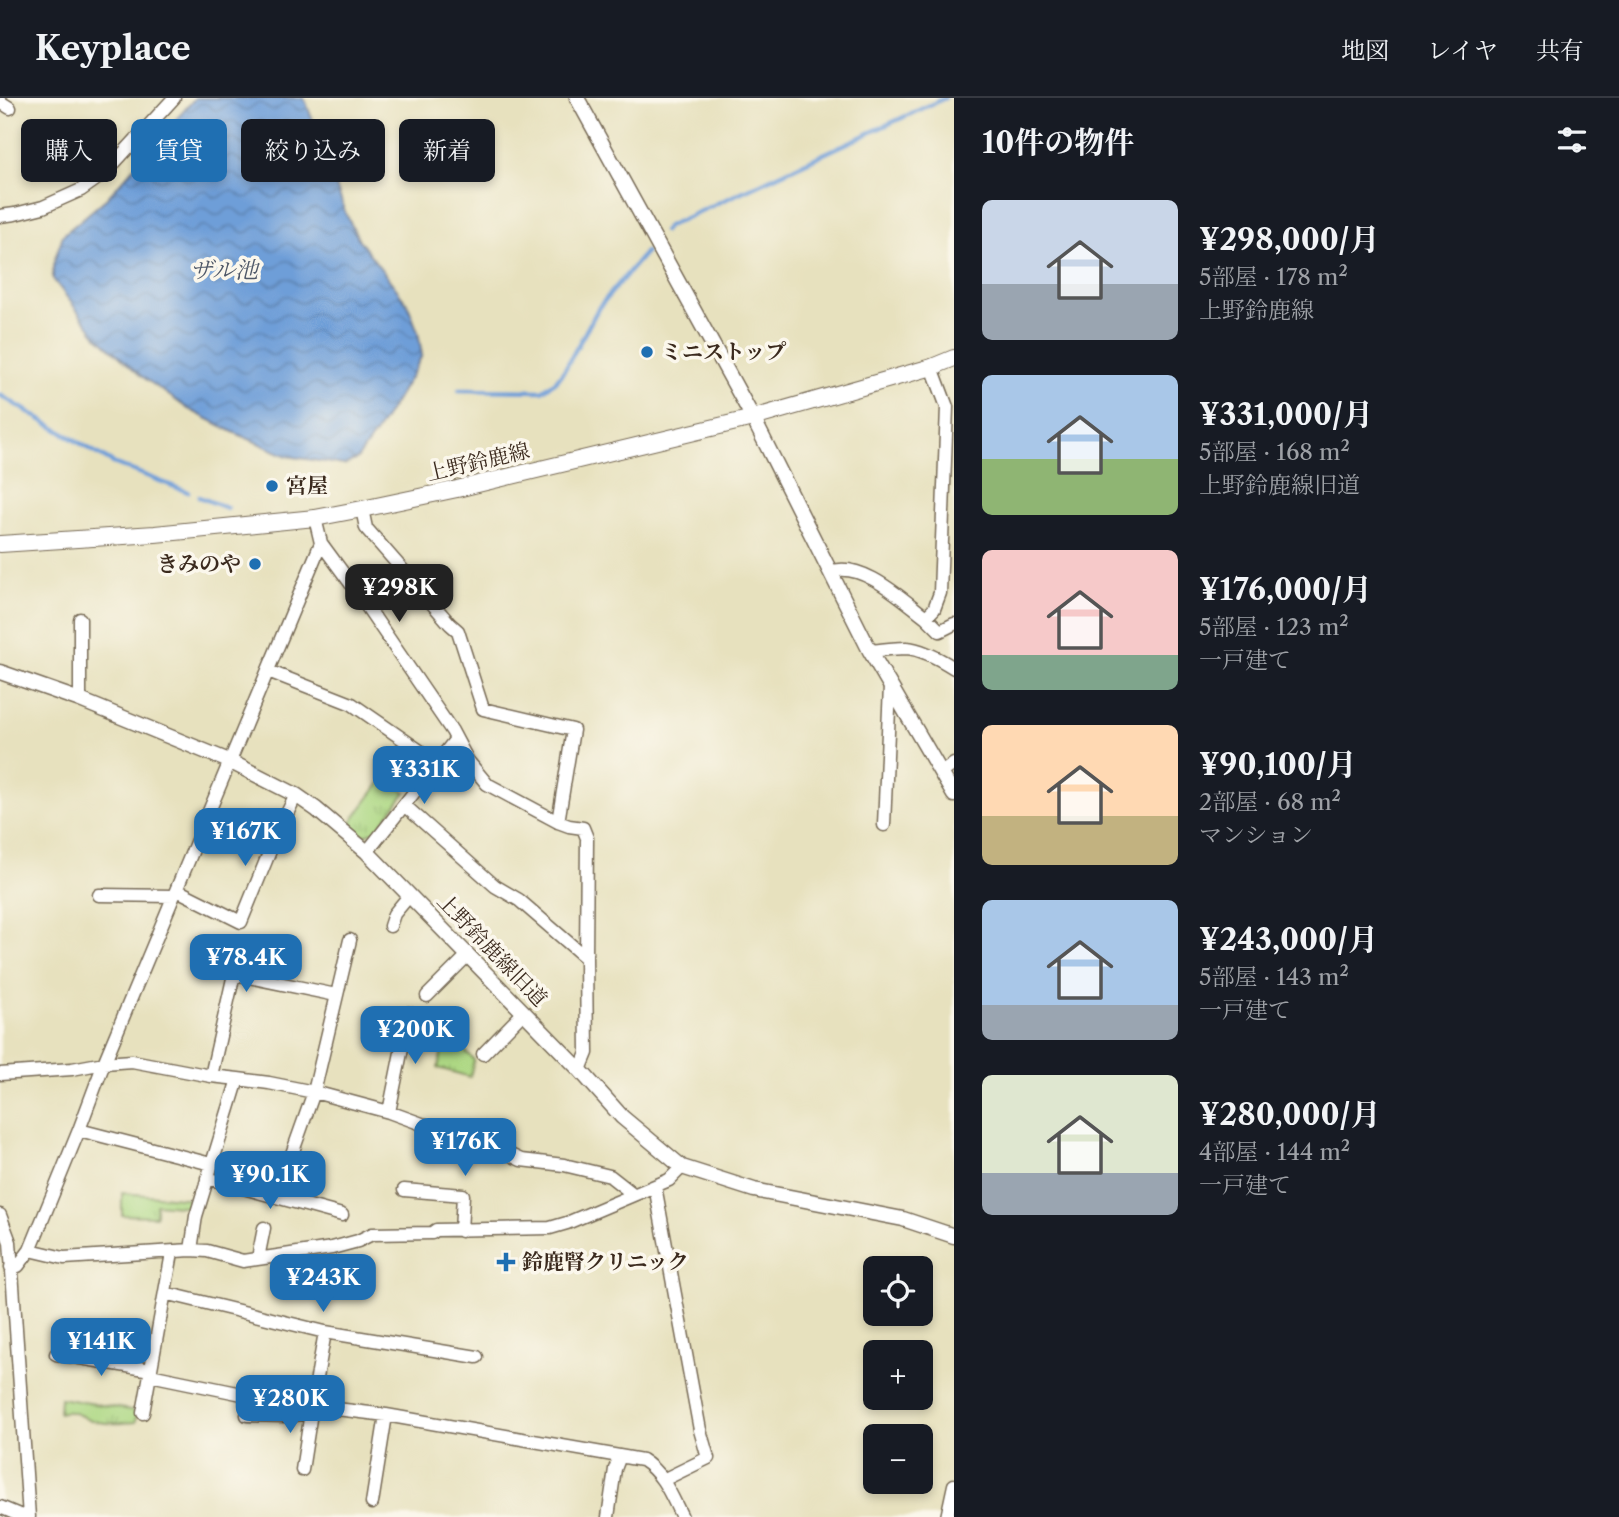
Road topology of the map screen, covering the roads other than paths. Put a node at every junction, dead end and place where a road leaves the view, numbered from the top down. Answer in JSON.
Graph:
{"nodes":[{"id":1,"x":174,"y":98,"type":"edge"},
{"id":2,"x":577,"y":98,"type":"edge"},
{"id":3,"x":0,"y":216,"type":"edge"},
{"id":4,"x":954,"y":358,"type":"edge"},
{"id":5,"x":932,"y":367,"type":"junction"},
{"id":6,"x":753,"y":418,"type":"junction"},
{"id":7,"x":950,"y":458,"type":"edge"},
{"id":8,"x":362,"y":509,"type":"junction"},
{"id":9,"x":316,"y":518,"type":"junction"},
{"id":10,"x":321,"y":542,"type":"junction"},
{"id":11,"x":0,"y":544,"type":"edge"},
{"id":12,"x":830,"y":572,"type":"junction"},
{"id":13,"x":926,"y":617,"type":"junction"},
{"id":14,"x":80,"y":619,"type":"dead end"},
{"id":15,"x":954,"y":624,"type":"edge"},
{"id":16,"x":870,"y":650,"type":"junction"},
{"id":17,"x":954,"y":668,"type":"edge"},
{"id":18,"x":268,"y":671,"type":"junction"},
{"id":19,"x":0,"y":672,"type":"edge"},
{"id":20,"x":890,"y":686,"type":"junction"},
{"id":21,"x":80,"y":700,"type":"junction"},
{"id":22,"x":456,"y":739,"type":"junction"},
{"id":23,"x":229,"y":761,"type":"junction"},
{"id":24,"x":436,"y":762,"type":"junction"},
{"id":25,"x":954,"y":764,"type":"edge"},
{"id":26,"x":941,"y":773,"type":"junction"},
{"id":27,"x":296,"y":795,"type":"junction"},
{"id":28,"x":954,"y":795,"type":"edge"},
{"id":29,"x":404,"y":805,"type":"junction"},
{"id":30,"x":558,"y":822,"type":"junction"},
{"id":31,"x":884,"y":825,"type":"dead end"},
{"id":32,"x":367,"y":852,"type":"junction"},
{"id":33,"x":176,"y":893,"type":"junction"},
{"id":34,"x":99,"y":895,"type":"dead end"},
{"id":35,"x":409,"y":896,"type":"junction"},
{"id":36,"x":390,"y":926,"type":"dead end"},
{"id":37,"x":349,"y":940,"type":"dead end"},
{"id":38,"x":468,"y":955,"type":"junction"},
{"id":39,"x":586,"y":958,"type":"junction"},
{"id":40,"x":336,"y":995,"type":"junction"},
{"id":41,"x":427,"y":996,"type":"dead end"},
{"id":42,"x":410,"y":1013,"type":"dead end"},
{"id":43,"x":523,"y":1013,"type":"junction"},
{"id":44,"x":482,"y":1054,"type":"dead end"},
{"id":45,"x":104,"y":1063,"type":"junction"},
{"id":46,"x":580,"y":1070,"type":"junction"},
{"id":47,"x":0,"y":1074,"type":"edge"},
{"id":48,"x":211,"y":1076,"type":"junction"},
{"id":49,"x":238,"y":1079,"type":"junction"},
{"id":50,"x":314,"y":1092,"type":"junction"},
{"id":51,"x":389,"y":1112,"type":"junction"},
{"id":52,"x":79,"y":1130,"type":"junction"},
{"id":53,"x":211,"y":1164,"type":"junction"},
{"id":54,"x":682,"y":1167,"type":"junction"},
{"id":55,"x":207,"y":1178,"type":"junction"},
{"id":56,"x":655,"y":1186,"type":"junction"},
{"id":57,"x":404,"y":1190,"type":"dead end"},
{"id":58,"x":633,"y":1194,"type":"junction"},
{"id":59,"x":277,"y":1196,"type":"junction"},
{"id":60,"x":0,"y":1215,"type":"edge"},
{"id":61,"x":342,"y":1215,"type":"dead end"},
{"id":62,"x":264,"y":1228,"type":"dead end"},
{"id":63,"x":461,"y":1231,"type":"junction"},
{"id":64,"x":954,"y":1236,"type":"edge"},
{"id":65,"x":30,"y":1250,"type":"junction"},
{"id":66,"x":191,"y":1250,"type":"junction"},
{"id":67,"x":172,"y":1252,"type":"junction"},
{"id":68,"x":258,"y":1258,"type":"junction"},
{"id":69,"x":11,"y":1268,"type":"junction"},
{"id":70,"x":165,"y":1293,"type":"junction"},
{"id":71,"x":325,"y":1332,"type":"junction"},
{"id":72,"x":55,"y":1354,"type":"dead end"},
{"id":73,"x":477,"y":1357,"type":"dead end"},
{"id":74,"x":151,"y":1373,"type":"junction"},
{"id":75,"x":251,"y":1396,"type":"dead end"},
{"id":76,"x":311,"y":1410,"type":"junction"},
{"id":77,"x":143,"y":1413,"type":"dead end"},
{"id":78,"x":247,"y":1415,"type":"dead end"},
{"id":79,"x":386,"y":1415,"type":"junction"},
{"id":80,"x":620,"y":1456,"type":"junction"},
{"id":81,"x":302,"y":1470,"type":"dead end"},
{"id":82,"x":663,"y":1480,"type":"junction"},
{"id":83,"x":954,"y":1485,"type":"edge"},
{"id":84,"x":372,"y":1503,"type":"dead end"},
{"id":85,"x":0,"y":1507,"type":"edge"},
{"id":86,"x":24,"y":1517,"type":"edge"},
{"id":87,"x":29,"y":1517,"type":"edge"},
{"id":88,"x":608,"y":1517,"type":"edge"},
{"id":89,"x":682,"y":1517,"type":"edge"},
{"id":90,"x":947,"y":1517,"type":"edge"}],
"edges":[{"from":1,"to":3,"type":"street"},
{"from":2,"to":6,"type":"street"},
{"from":4,"to":5,"type":"main road","name":"上野鈴鹿線"},
{"from":5,"to":6,"type":"main road","name":"上野鈴鹿線"},
{"from":5,"to":7,"type":"street"},
{"from":6,"to":8,"type":"main road","name":"上野鈴鹿線"},
{"from":6,"to":12,"type":"street"},
{"from":7,"to":13,"type":"street"},
{"from":8,"to":9,"type":"main road","name":"上野鈴鹿線"},
{"from":8,"to":30,"type":"street"},
{"from":9,"to":10,"type":"street"},
{"from":9,"to":11,"type":"main road","name":"上野鈴鹿線"},
{"from":10,"to":18,"type":"street"},
{"from":10,"to":22,"type":"street"},
{"from":12,"to":13,"type":"street"},
{"from":12,"to":16,"type":"street"},
{"from":13,"to":15,"type":"street"},
{"from":14,"to":21,"type":"street"},
{"from":16,"to":17,"type":"street"},
{"from":16,"to":20,"type":"street"},
{"from":18,"to":23,"type":"street"},
{"from":18,"to":24,"type":"street"},
{"from":19,"to":21,"type":"street","name":"上野鈴鹿線旧道"},
{"from":20,"to":26,"type":"street"},
{"from":20,"to":31,"type":"street"},
{"from":21,"to":23,"type":"street","name":"上野鈴鹿線旧道"},
{"from":22,"to":24,"type":"street"},
{"from":22,"to":30,"type":"street"},
{"from":23,"to":27,"type":"street","name":"上野鈴鹿線旧道"},
{"from":23,"to":33,"type":"street"},
{"from":24,"to":29,"type":"street"},
{"from":25,"to":26,"type":"street"},
{"from":26,"to":28,"type":"street"},
{"from":27,"to":32,"type":"street","name":"上野鈴鹿線旧道"},
{"from":27,"to":33,"type":"street"},
{"from":29,"to":32,"type":"street"},
{"from":29,"to":39,"type":"street"},
{"from":30,"to":39,"type":"street"},
{"from":32,"to":35,"type":"street","name":"上野鈴鹿線旧道"},
{"from":33,"to":34,"type":"street"},
{"from":33,"to":45,"type":"street"},
{"from":35,"to":36,"type":"street"},
{"from":35,"to":38,"type":"street","name":"上野鈴鹿線旧道"},
{"from":37,"to":40,"type":"street"},
{"from":38,"to":41,"type":"street"},
{"from":38,"to":43,"type":"street","name":"上野鈴鹿線旧道"},
{"from":39,"to":46,"type":"street"},
{"from":40,"to":48,"type":"street"},
{"from":40,"to":50,"type":"street"},
{"from":42,"to":51,"type":"street"},
{"from":43,"to":44,"type":"street"},
{"from":43,"to":46,"type":"street","name":"上野鈴鹿線旧道"},
{"from":45,"to":47,"type":"street"},
{"from":45,"to":48,"type":"street"},
{"from":45,"to":52,"type":"street"},
{"from":46,"to":54,"type":"street","name":"上野鈴鹿線旧道"},
{"from":48,"to":49,"type":"street"},
{"from":49,"to":50,"type":"street"},
{"from":49,"to":53,"type":"street"},
{"from":50,"to":51,"type":"street"},
{"from":50,"to":59,"type":"street"},
{"from":51,"to":58,"type":"street"},
{"from":52,"to":53,"type":"street"},
{"from":52,"to":65,"type":"street"},
{"from":53,"to":55,"type":"street"},
{"from":54,"to":56,"type":"street"},
{"from":54,"to":64,"type":"street","name":"上野鈴鹿線旧道"},
{"from":55,"to":59,"type":"street"},
{"from":55,"to":66,"type":"street"},
{"from":56,"to":58,"type":"street"},
{"from":56,"to":82,"type":"street"},
{"from":57,"to":63,"type":"street"},
{"from":58,"to":63,"type":"street"},
{"from":59,"to":61,"type":"street"},
{"from":60,"to":69,"type":"street"},
{"from":62,"to":68,"type":"street"},
{"from":63,"to":68,"type":"street"},
{"from":65,"to":67,"type":"street"},
{"from":65,"to":69,"type":"street"},
{"from":66,"to":67,"type":"street"},
{"from":66,"to":68,"type":"street"},
{"from":67,"to":70,"type":"street"},
{"from":69,"to":87,"type":"street"},
{"from":70,"to":71,"type":"street"},
{"from":70,"to":74,"type":"street"},
{"from":71,"to":73,"type":"street"},
{"from":71,"to":76,"type":"street"},
{"from":72,"to":74,"type":"street"},
{"from":74,"to":75,"type":"street"},
{"from":74,"to":77,"type":"street"},
{"from":76,"to":78,"type":"street"},
{"from":76,"to":79,"type":"street"},
{"from":76,"to":81,"type":"street"},
{"from":79,"to":80,"type":"street"},
{"from":79,"to":84,"type":"street"},
{"from":80,"to":82,"type":"street"},
{"from":80,"to":88,"type":"street"},
{"from":82,"to":89,"type":"street"},
{"from":83,"to":90,"type":"street"},
{"from":85,"to":86,"type":"street"}]}
